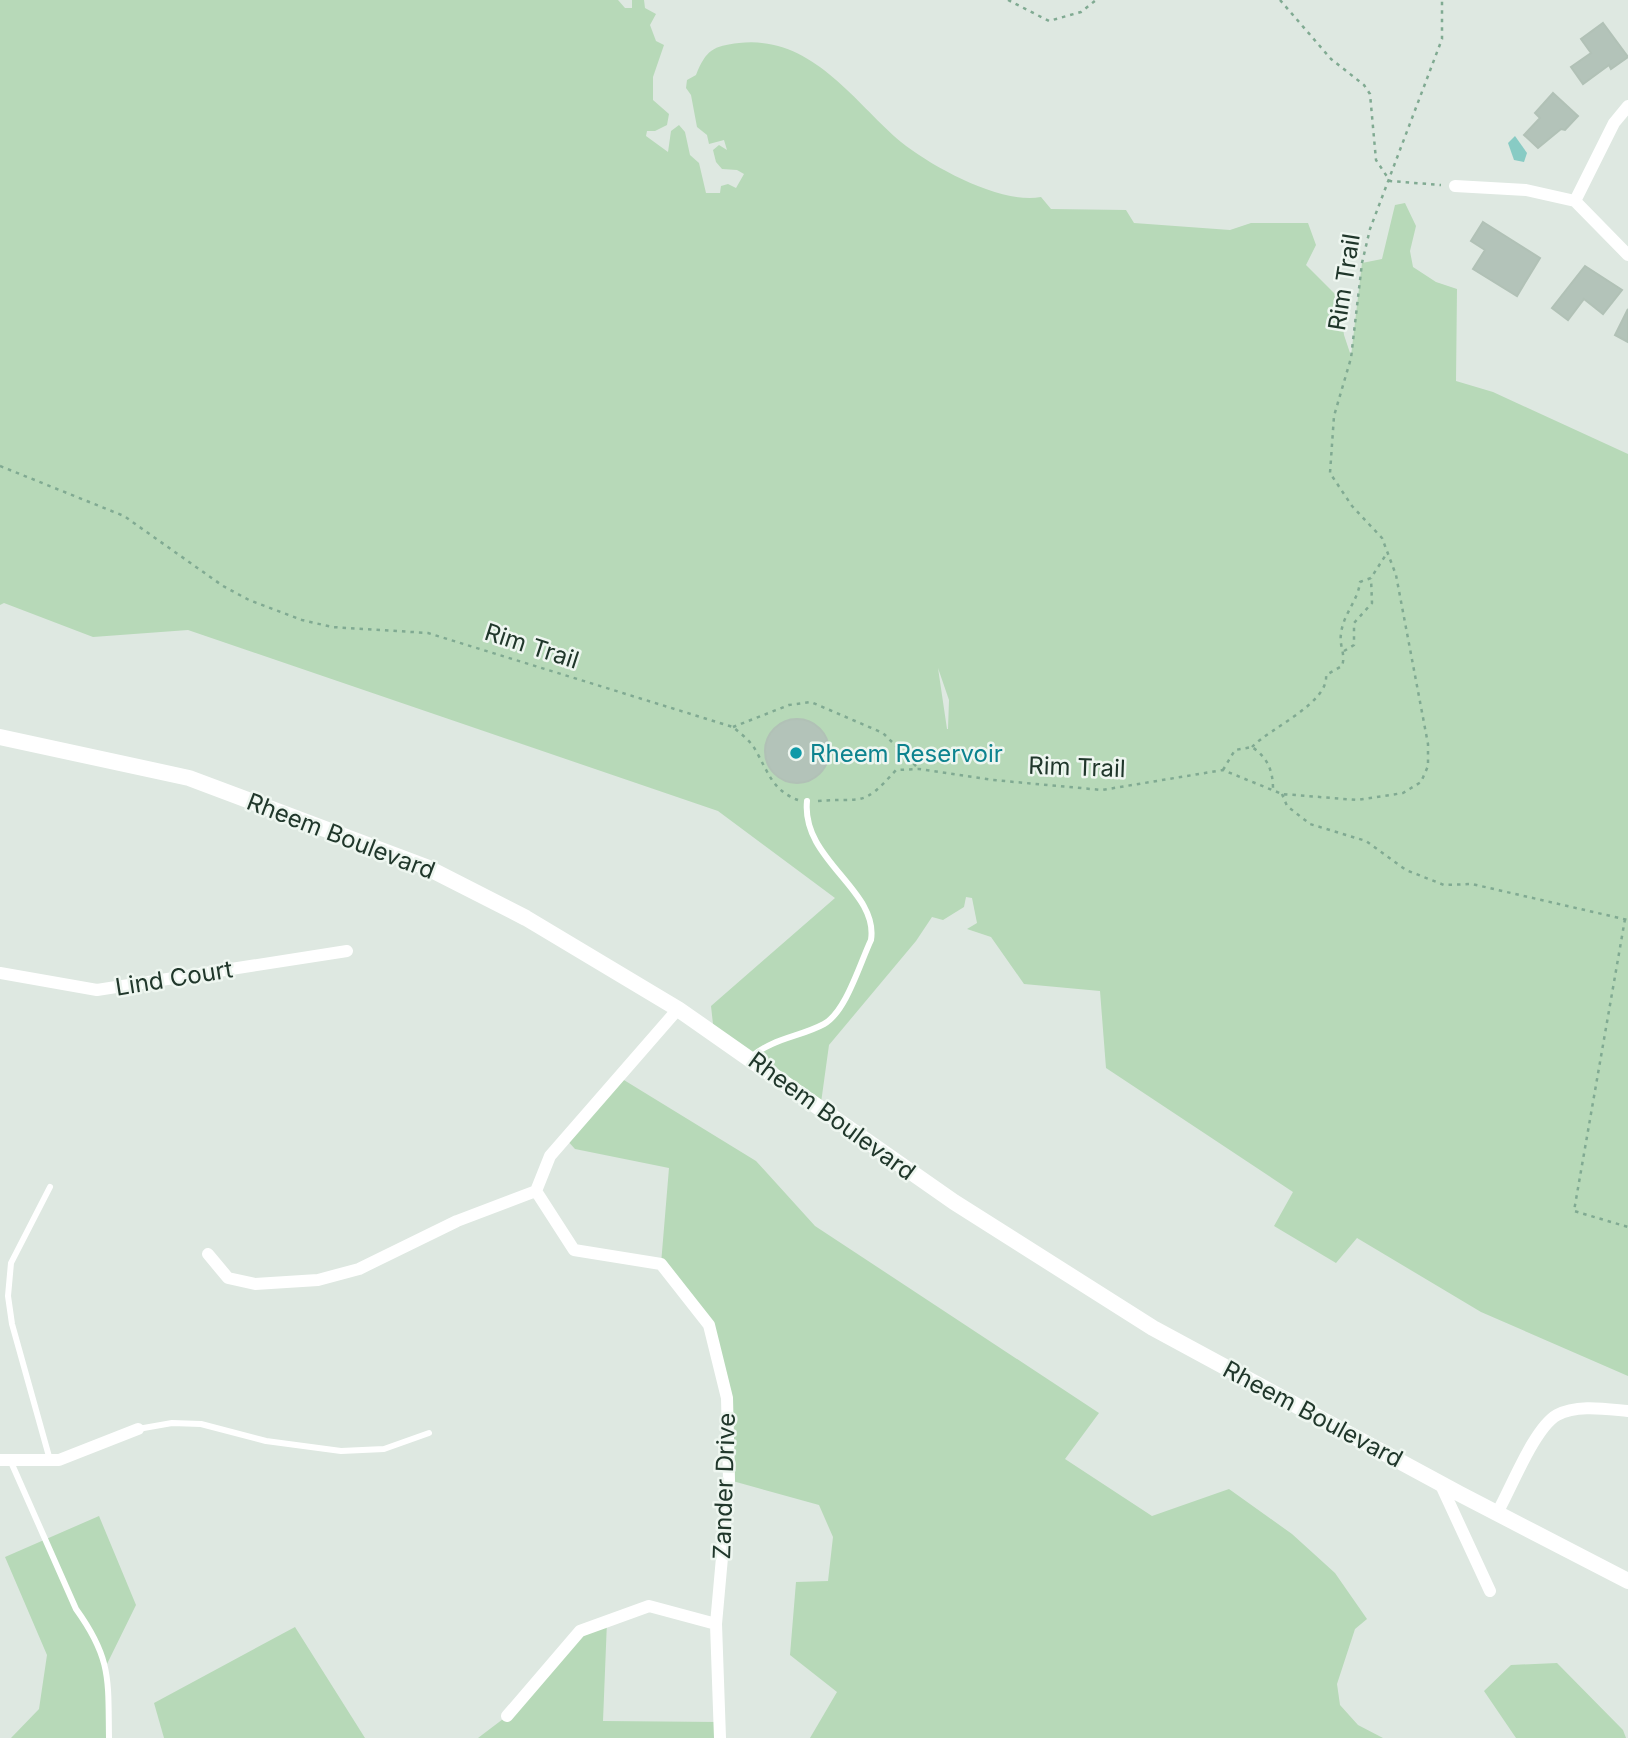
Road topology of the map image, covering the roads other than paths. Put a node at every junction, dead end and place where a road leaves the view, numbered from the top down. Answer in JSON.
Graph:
{"nodes":[{"id":1,"x":1628,"y":106,"type":"edge"},
{"id":2,"x":1455,"y":186,"type":"road end"},
{"id":3,"x":1575,"y":201,"type":"junction"},
{"id":4,"x":1628,"y":255,"type":"edge"},
{"id":5,"x":0,"y":737,"type":"edge"},
{"id":6,"x":807,"y":802,"type":"road end"},
{"id":7,"x":347,"y":951,"type":"dead end"},
{"id":8,"x":0,"y":973,"type":"edge"},
{"id":9,"x":678,"y":1009,"type":"junction"},
{"id":10,"x":751,"y":1057,"type":"junction"},
{"id":11,"x":50,"y":1187,"type":"dead end"},
{"id":12,"x":536,"y":1191,"type":"junction"},
{"id":13,"x":208,"y":1254,"type":"dead end"},
{"id":14,"x":1628,"y":1411,"type":"edge"},
{"id":15,"x":138,"y":1429,"type":"joint"},
{"id":16,"x":429,"y":1433,"type":"dead end"},
{"id":17,"x":50,"y":1460,"type":"junction"},
{"id":18,"x":6,"y":1461,"type":"edge"},
{"id":19,"x":1440,"y":1483,"type":"junction"},
{"id":20,"x":1497,"y":1513,"type":"junction"},
{"id":21,"x":1628,"y":1581,"type":"edge"},
{"id":22,"x":1490,"y":1591,"type":"dead end"},
{"id":23,"x":716,"y":1624,"type":"junction"},
{"id":24,"x":507,"y":1716,"type":"dead end"},
{"id":25,"x":109,"y":1738,"type":"edge"},
{"id":26,"x":720,"y":1738,"type":"edge"}],
"edges":[{"from":1,"to":3,"type":"street"},
{"from":2,"to":3,"type":"street"},
{"from":3,"to":4,"type":"street"},
{"from":5,"to":9,"type":"street","name":"Rheem Boulevard"},
{"from":6,"to":10,"type":"lane"},
{"from":7,"to":8,"type":"street","name":"Lind Court"},
{"from":9,"to":10,"type":"street","name":"Rheem Boulevard"},
{"from":9,"to":12,"type":"street"},
{"from":10,"to":19,"type":"street","name":"Rheem Boulevard"},
{"from":11,"to":17,"type":"lane"},
{"from":12,"to":13,"type":"street"},
{"from":12,"to":23,"type":"street","name":"Zander Drive"},
{"from":14,"to":20,"type":"street"},
{"from":15,"to":16,"type":"lane"},
{"from":15,"to":17,"type":"street"},
{"from":17,"to":18,"type":"street"},
{"from":18,"to":25,"type":"lane"},
{"from":19,"to":20,"type":"street","name":"Rheem Boulevard"},
{"from":19,"to":22,"type":"street"},
{"from":20,"to":21,"type":"street","name":"Rheem Boulevard"},
{"from":23,"to":24,"type":"street"},
{"from":23,"to":26,"type":"street","name":"Zander Drive"}]}
